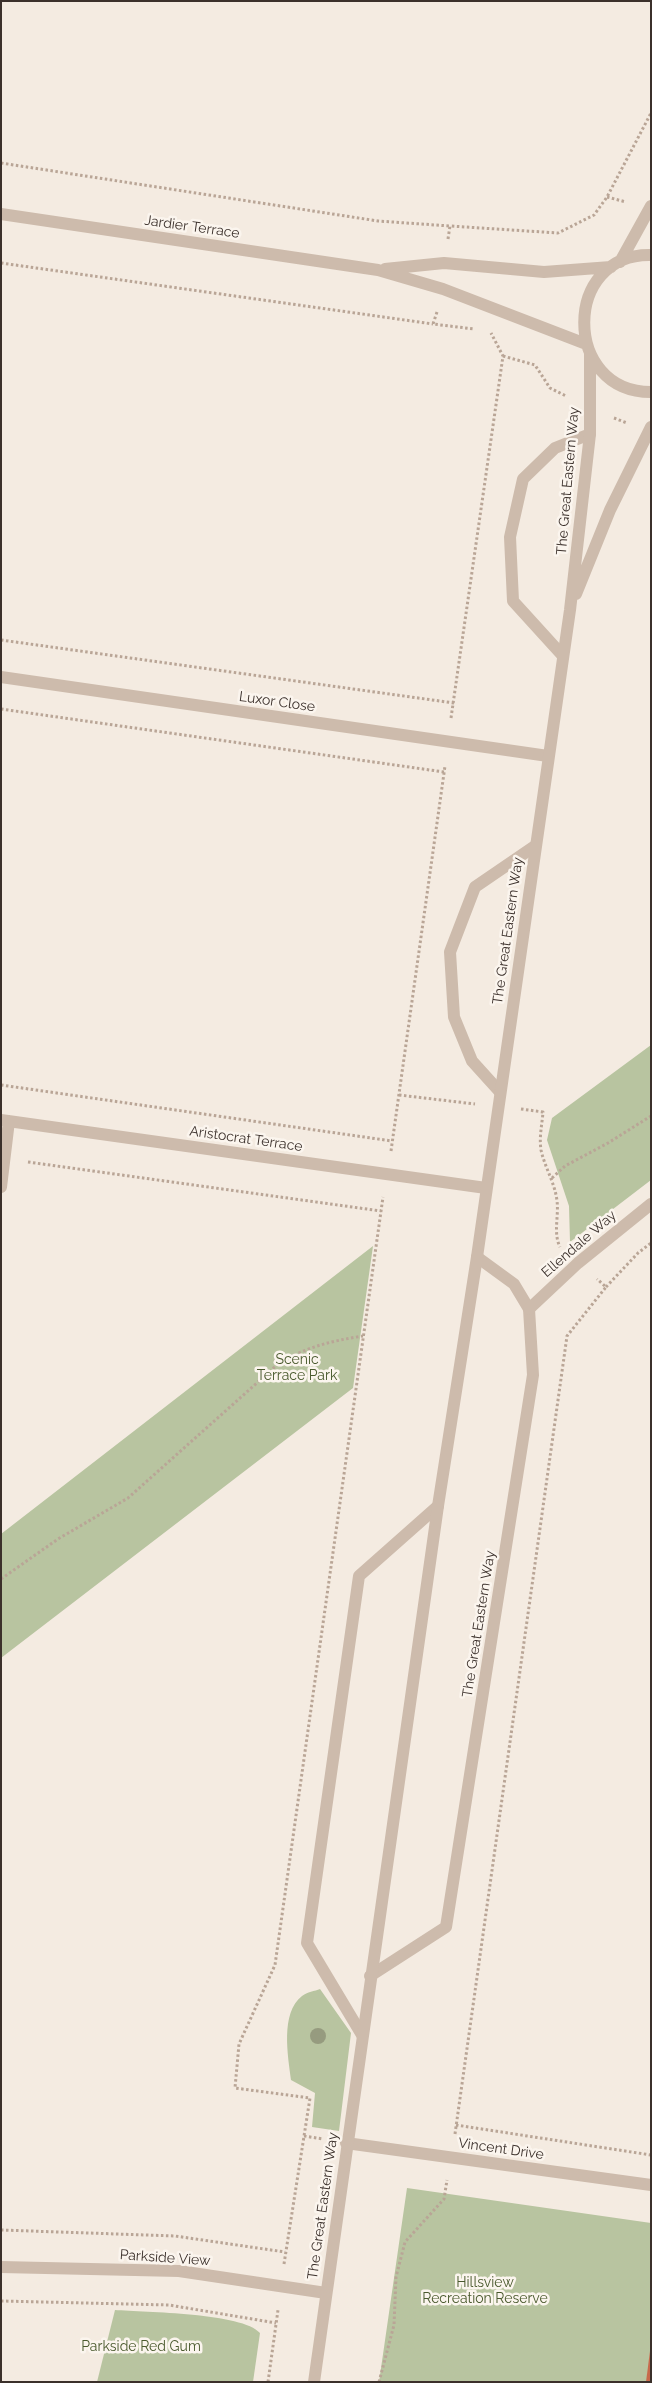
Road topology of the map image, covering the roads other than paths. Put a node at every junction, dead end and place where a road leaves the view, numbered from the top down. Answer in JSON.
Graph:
{"nodes":[{"id":1,"x":651,"y":206,"type":"edge"},
{"id":2,"x":1,"y":214,"type":"edge"},
{"id":3,"x":651,"y":255,"type":"edge"},
{"id":4,"x":615,"y":265,"type":"junction"},
{"id":5,"x":378,"y":270,"type":"junction"},
{"id":6,"x":588,"y":349,"type":"junction"},
{"id":7,"x":651,"y":392,"type":"edge"},
{"id":8,"x":651,"y":427,"type":"edge"},
{"id":9,"x":590,"y":434,"type":"junction"},
{"id":10,"x":570,"y":610,"type":"junction"},
{"id":11,"x":563,"y":656,"type":"junction"},
{"id":12,"x":1,"y":677,"type":"edge"},
{"id":13,"x":548,"y":756,"type":"junction"},
{"id":14,"x":535,"y":846,"type":"junction"},
{"id":15,"x":500,"y":1092,"type":"junction"},
{"id":16,"x":5,"y":1121,"type":"edge"},
{"id":17,"x":1,"y":1187,"type":"edge"},
{"id":18,"x":486,"y":1188,"type":"junction"},
{"id":19,"x":651,"y":1204,"type":"edge"},
{"id":20,"x":477,"y":1257,"type":"junction"},
{"id":21,"x":529,"y":1309,"type":"junction"},
{"id":22,"x":438,"y":1506,"type":"junction"},
{"id":23,"x":370,"y":1976,"type":"junction"},
{"id":24,"x":362,"y":2035,"type":"junction"},
{"id":25,"x":346,"y":2143,"type":"junction"},
{"id":26,"x":651,"y":2186,"type":"edge"},
{"id":27,"x":1,"y":2267,"type":"edge"},
{"id":28,"x":326,"y":2292,"type":"junction"},
{"id":29,"x":314,"y":2382,"type":"edge"}],
"edges":[{"from":1,"to":4,"type":"street","name":"The Great Eastern Way"},
{"from":2,"to":5,"type":"street","name":"Jardier Terrace"},
{"from":3,"to":4,"type":"street"},
{"from":4,"to":5,"type":"street","name":"Jardier Terrace"},
{"from":4,"to":6,"type":"street","name":"The Great Eastern Way"},
{"from":5,"to":6,"type":"street","name":"Jardier Terrace"},
{"from":6,"to":7,"type":"street"},
{"from":6,"to":9,"type":"street","name":"The Great Eastern Way"},
{"from":8,"to":10,"type":"street","name":"The Great Eastern Way"},
{"from":9,"to":10,"type":"street","name":"The Great Eastern Way"},
{"from":9,"to":11,"type":"street"},
{"from":10,"to":11,"type":"street","name":"The Great Eastern Way"},
{"from":11,"to":13,"type":"street","name":"The Great Eastern Way"},
{"from":12,"to":13,"type":"street","name":"Luxor Close"},
{"from":13,"to":14,"type":"street","name":"The Great Eastern Way"},
{"from":14,"to":15,"type":"street","name":"The Great Eastern Way"},
{"from":14,"to":15,"type":"street"},
{"from":15,"to":18,"type":"street","name":"The Great Eastern Way"},
{"from":16,"to":17,"type":"street"},
{"from":16,"to":18,"type":"street","name":"Aristocrat Terrace"},
{"from":18,"to":20,"type":"street","name":"The Great Eastern Way"},
{"from":19,"to":21,"type":"street","name":"Ellendale Way"},
{"from":20,"to":21,"type":"street","name":"The Great Eastern Way"},
{"from":20,"to":22,"type":"street","name":"The Great Eastern Way"},
{"from":21,"to":23,"type":"street","name":"The Great Eastern Way"},
{"from":22,"to":23,"type":"street","name":"The Great Eastern Way"},
{"from":22,"to":24,"type":"street"},
{"from":23,"to":24,"type":"street","name":"The Great Eastern Way"},
{"from":24,"to":25,"type":"street","name":"The Great Eastern Way"},
{"from":25,"to":26,"type":"street","name":"Vincent Drive"},
{"from":25,"to":28,"type":"street","name":"The Great Eastern Way"},
{"from":27,"to":28,"type":"street","name":"Parkside View"},
{"from":28,"to":29,"type":"street","name":"The Great Eastern Way"}]}
